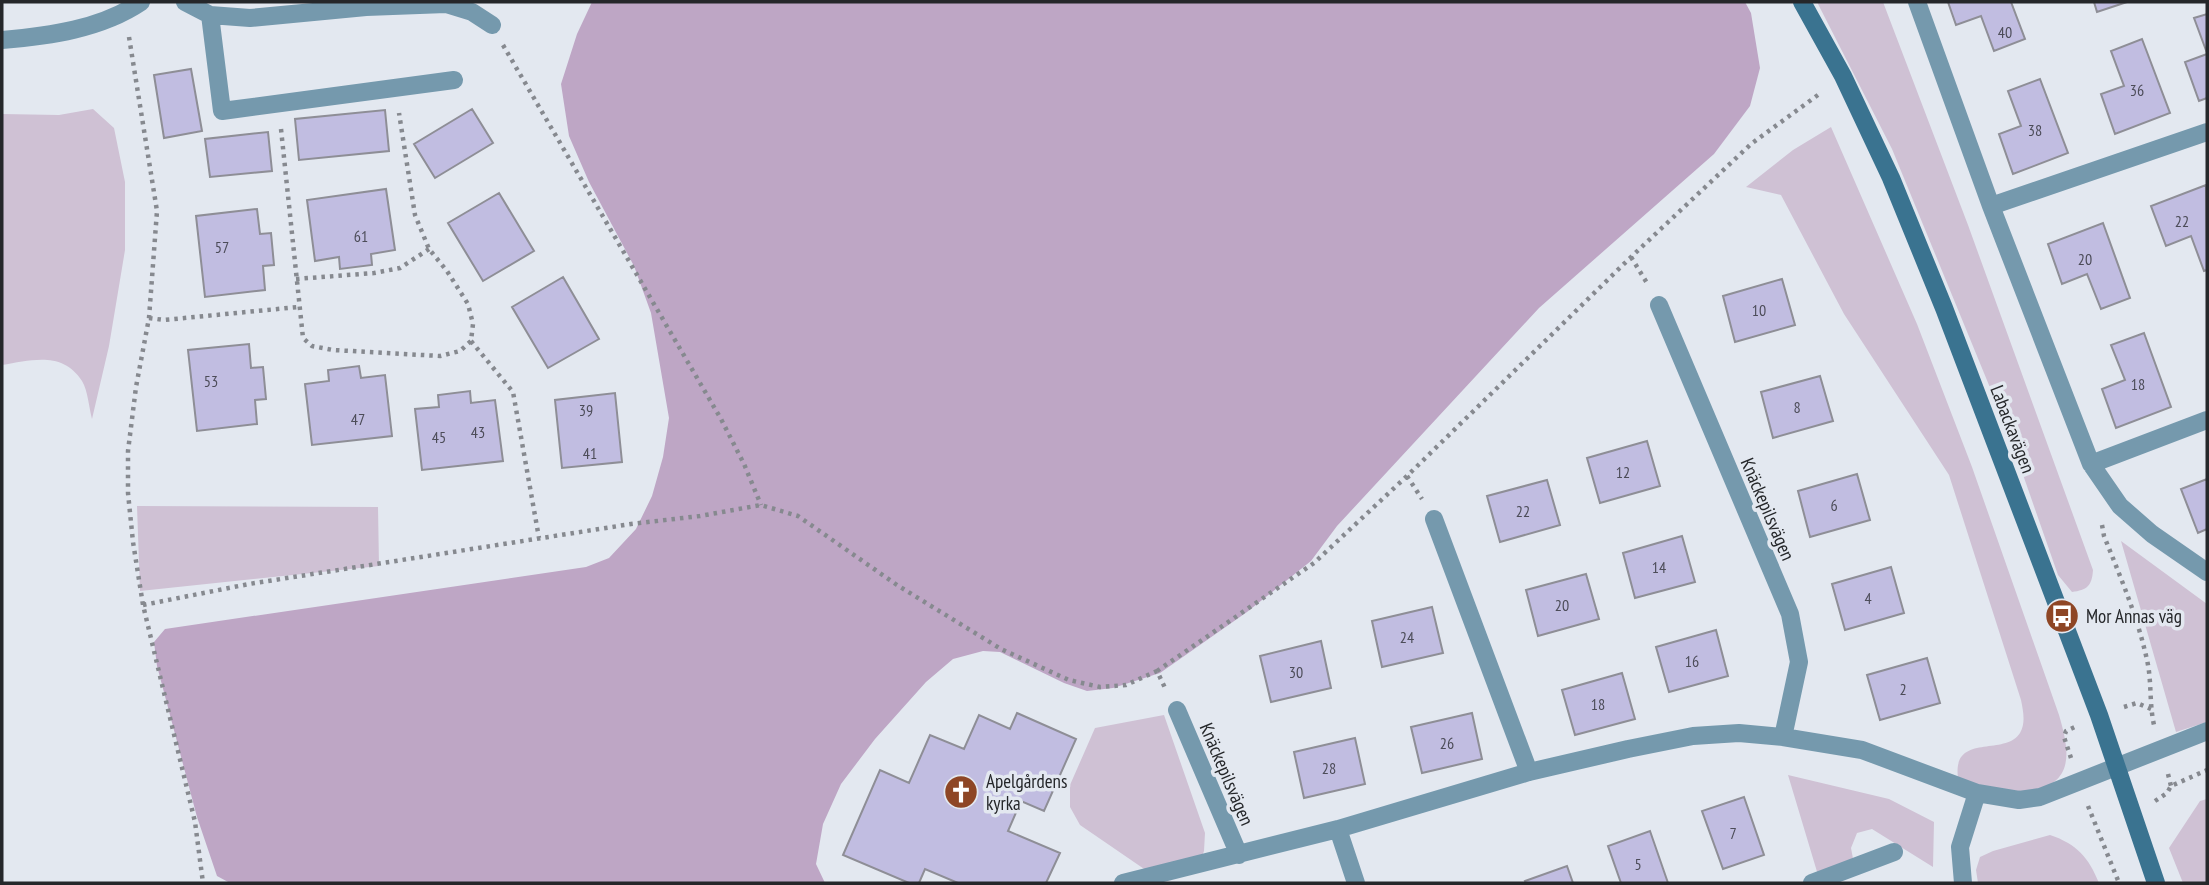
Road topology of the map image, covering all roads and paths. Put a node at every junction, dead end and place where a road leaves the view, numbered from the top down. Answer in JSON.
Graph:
{"nodes":[{"id":1,"x":141,"y":2,"type":"edge"},
{"id":2,"x":185,"y":2,"type":"edge"},
{"id":3,"x":1802,"y":2,"type":"edge"},
{"id":4,"x":1917,"y":2,"type":"edge"},
{"id":5,"x":125,"y":13,"type":"junction"},
{"id":6,"x":210,"y":15,"type":"junction"},
{"id":7,"x":492,"y":25,"type":"joint"},
{"id":8,"x":2,"y":40,"type":"edge"},
{"id":9,"x":1843,"y":76,"type":"junction"},
{"id":10,"x":454,"y":80,"type":"dead end"},
{"id":11,"x":395,"y":89,"type":"junction"},
{"id":12,"x":279,"y":104,"type":"junction"},
{"id":13,"x":2207,"y":132,"type":"edge"},
{"id":14,"x":1991,"y":205,"type":"junction"},
{"id":15,"x":429,"y":249,"type":"junction"},
{"id":16,"x":296,"y":279,"type":"junction"},
{"id":17,"x":1660,"y":305,"type":"dead end"},
{"id":18,"x":298,"y":307,"type":"junction"},
{"id":19,"x":149,"y":318,"type":"junction"},
{"id":20,"x":471,"y":341,"type":"junction"},
{"id":21,"x":2207,"y":420,"type":"edge"},
{"id":22,"x":2091,"y":464,"type":"junction"},
{"id":23,"x":761,"y":505,"type":"junction"},
{"id":24,"x":2120,"y":506,"type":"junction"},
{"id":25,"x":1434,"y":519,"type":"dead end"},
{"id":26,"x":539,"y":538,"type":"junction"},
{"id":27,"x":2207,"y":572,"type":"edge"},
{"id":28,"x":143,"y":605,"type":"junction"},
{"id":29,"x":1157,"y":671,"type":"junction"},
{"id":30,"x":1177,"y":710,"type":"joint"},
{"id":31,"x":2207,"y":732,"type":"edge"},
{"id":32,"x":1783,"y":737,"type":"junction"},
{"id":33,"x":2161,"y":750,"type":"junction"},
{"id":34,"x":2116,"y":765,"type":"junction"},
{"id":35,"x":1529,"y":772,"type":"junction"},
{"id":36,"x":2171,"y":786,"type":"dead end"},
{"id":37,"x":1977,"y":793,"type":"junction"},
{"id":38,"x":1338,"y":829,"type":"junction"},
{"id":39,"x":1894,"y":852,"type":"dead end"},
{"id":40,"x":1239,"y":855,"type":"junction"},
{"id":41,"x":203,"y":883,"type":"edge"},
{"id":42,"x":1123,"y":883,"type":"edge"},
{"id":43,"x":1356,"y":883,"type":"edge"},
{"id":44,"x":1812,"y":883,"type":"edge"},
{"id":45,"x":1963,"y":883,"type":"edge"},
{"id":46,"x":2156,"y":883,"type":"edge"}],
"edges":[{"from":1,"to":5,"type":"street"},
{"from":2,"to":6,"type":"street"},
{"from":3,"to":9,"type":"street","name":"Labackavägen"},
{"from":4,"to":14,"type":"street"},
{"from":5,"to":8,"type":"street"},
{"from":5,"to":19,"type":"path"},
{"from":6,"to":7,"type":"street"},
{"from":6,"to":12,"type":"street"},
{"from":7,"to":23,"type":"path"},
{"from":9,"to":29,"type":"path"},
{"from":9,"to":34,"type":"street","name":"Labackavägen"},
{"from":10,"to":11,"type":"street"},
{"from":11,"to":12,"type":"street"},
{"from":11,"to":15,"type":"path"},
{"from":12,"to":16,"type":"path"},
{"from":13,"to":14,"type":"street"},
{"from":14,"to":22,"type":"street"},
{"from":15,"to":16,"type":"path"},
{"from":15,"to":20,"type":"path"},
{"from":16,"to":18,"type":"path"},
{"from":17,"to":32,"type":"street","name":"Knäckepilsvägen"},
{"from":18,"to":19,"type":"path"},
{"from":18,"to":20,"type":"path"},
{"from":19,"to":28,"type":"path"},
{"from":20,"to":26,"type":"path"},
{"from":21,"to":22,"type":"street"},
{"from":22,"to":24,"type":"street"},
{"from":23,"to":26,"type":"path"},
{"from":23,"to":29,"type":"path"},
{"from":24,"to":27,"type":"street"},
{"from":24,"to":33,"type":"path"},
{"from":25,"to":35,"type":"street"},
{"from":26,"to":28,"type":"path"},
{"from":28,"to":41,"type":"path"},
{"from":29,"to":30,"type":"path"},
{"from":30,"to":40,"type":"street","name":"Knäckepilsvägen"},
{"from":31,"to":33,"type":"street","name":"Knäckepilsvägen"},
{"from":32,"to":35,"type":"street","name":"Knäckepilsvägen"},
{"from":32,"to":37,"type":"street","name":"Knäckepilsvägen"},
{"from":33,"to":34,"type":"street","name":"Knäckepilsvägen"},
{"from":33,"to":36,"type":"path"},
{"from":34,"to":37,"type":"street","name":"Knäckepilsvägen"},
{"from":34,"to":46,"type":"street","name":"Labackavägen"},
{"from":35,"to":38,"type":"street","name":"Knäckepilsvägen"},
{"from":37,"to":45,"type":"street"},
{"from":38,"to":40,"type":"street","name":"Knäckepilsvägen"},
{"from":38,"to":43,"type":"street"},
{"from":39,"to":44,"type":"street"},
{"from":40,"to":42,"type":"street","name":"Knäckepilsvägen"}]}
